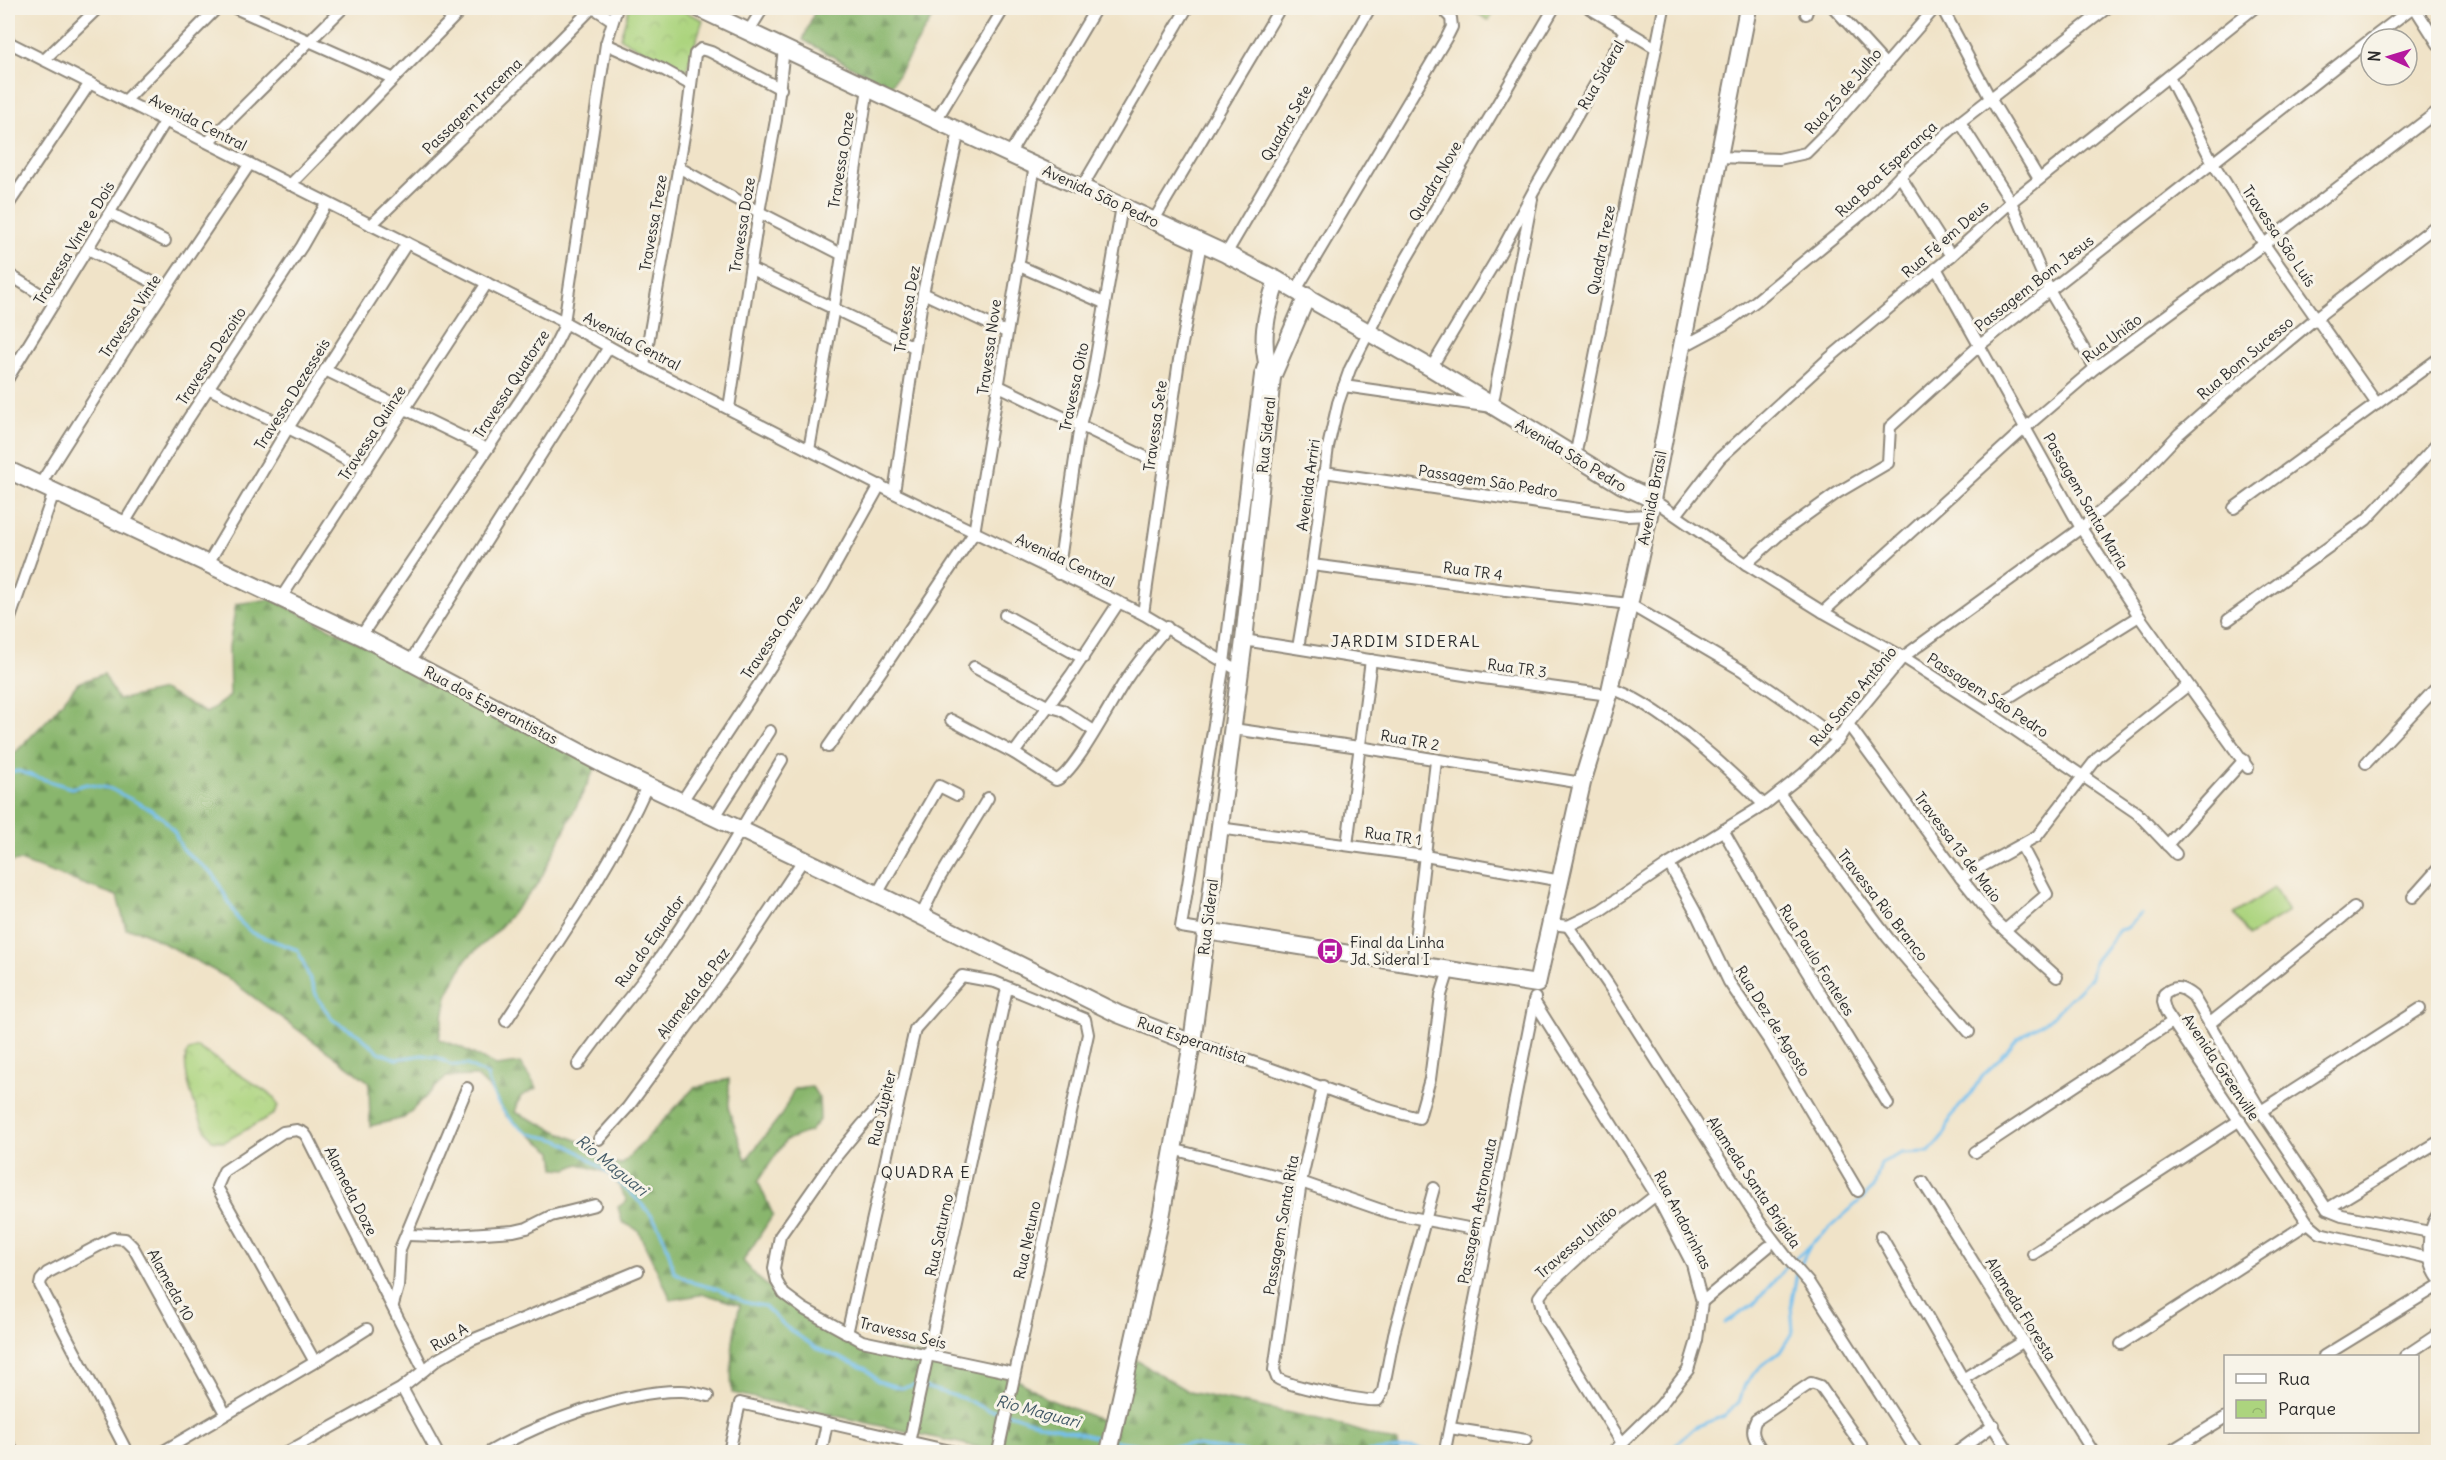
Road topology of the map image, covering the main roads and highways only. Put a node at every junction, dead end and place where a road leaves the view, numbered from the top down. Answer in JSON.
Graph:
{"nodes":[{"id":1,"x":698,"y":8,"type":"edge"},
{"id":2,"x":1748,"y":8,"type":"edge"},
{"id":3,"x":1277,"y":280,"type":"junction"},
{"id":4,"x":1302,"y":293,"type":"junction"},
{"id":5,"x":1272,"y":377,"type":"junction"},
{"id":6,"x":8,"y":472,"type":"edge"},
{"id":7,"x":1650,"y":507,"type":"junction"},
{"id":8,"x":1206,"y":931,"type":"junction"},
{"id":9,"x":974,"y":941,"type":"joint"},
{"id":10,"x":1192,"y":1043,"type":"junction"},
{"id":11,"x":1109,"y":1452,"type":"edge"}],
"edges":[{"from":1,"to":3,"type":"main road","name":"Avenida São Pedro"},
{"from":2,"to":7,"type":"main road","name":"Avenida Brasil"},
{"from":3,"to":4,"type":"main road","name":"Avenida São Pedro"},
{"from":3,"to":5,"type":"main road","name":"Rua Sideral"},
{"from":4,"to":5,"type":"main road","name":"Rua Sideral"},
{"from":4,"to":7,"type":"main road","name":"Avenida São Pedro"},
{"from":5,"to":8,"type":"main road","name":"Rua Sideral"},
{"from":6,"to":9,"type":"main road","name":"Rua dos Esperantistas"},
{"from":7,"to":8,"type":"main road","name":"Avenida Brasil"},
{"from":8,"to":10,"type":"main road","name":"Rua Sideral"},
{"from":9,"to":10,"type":"main road","name":"Rua Esperantista"},
{"from":10,"to":11,"type":"main road","name":"Rua Sideral"}]}
